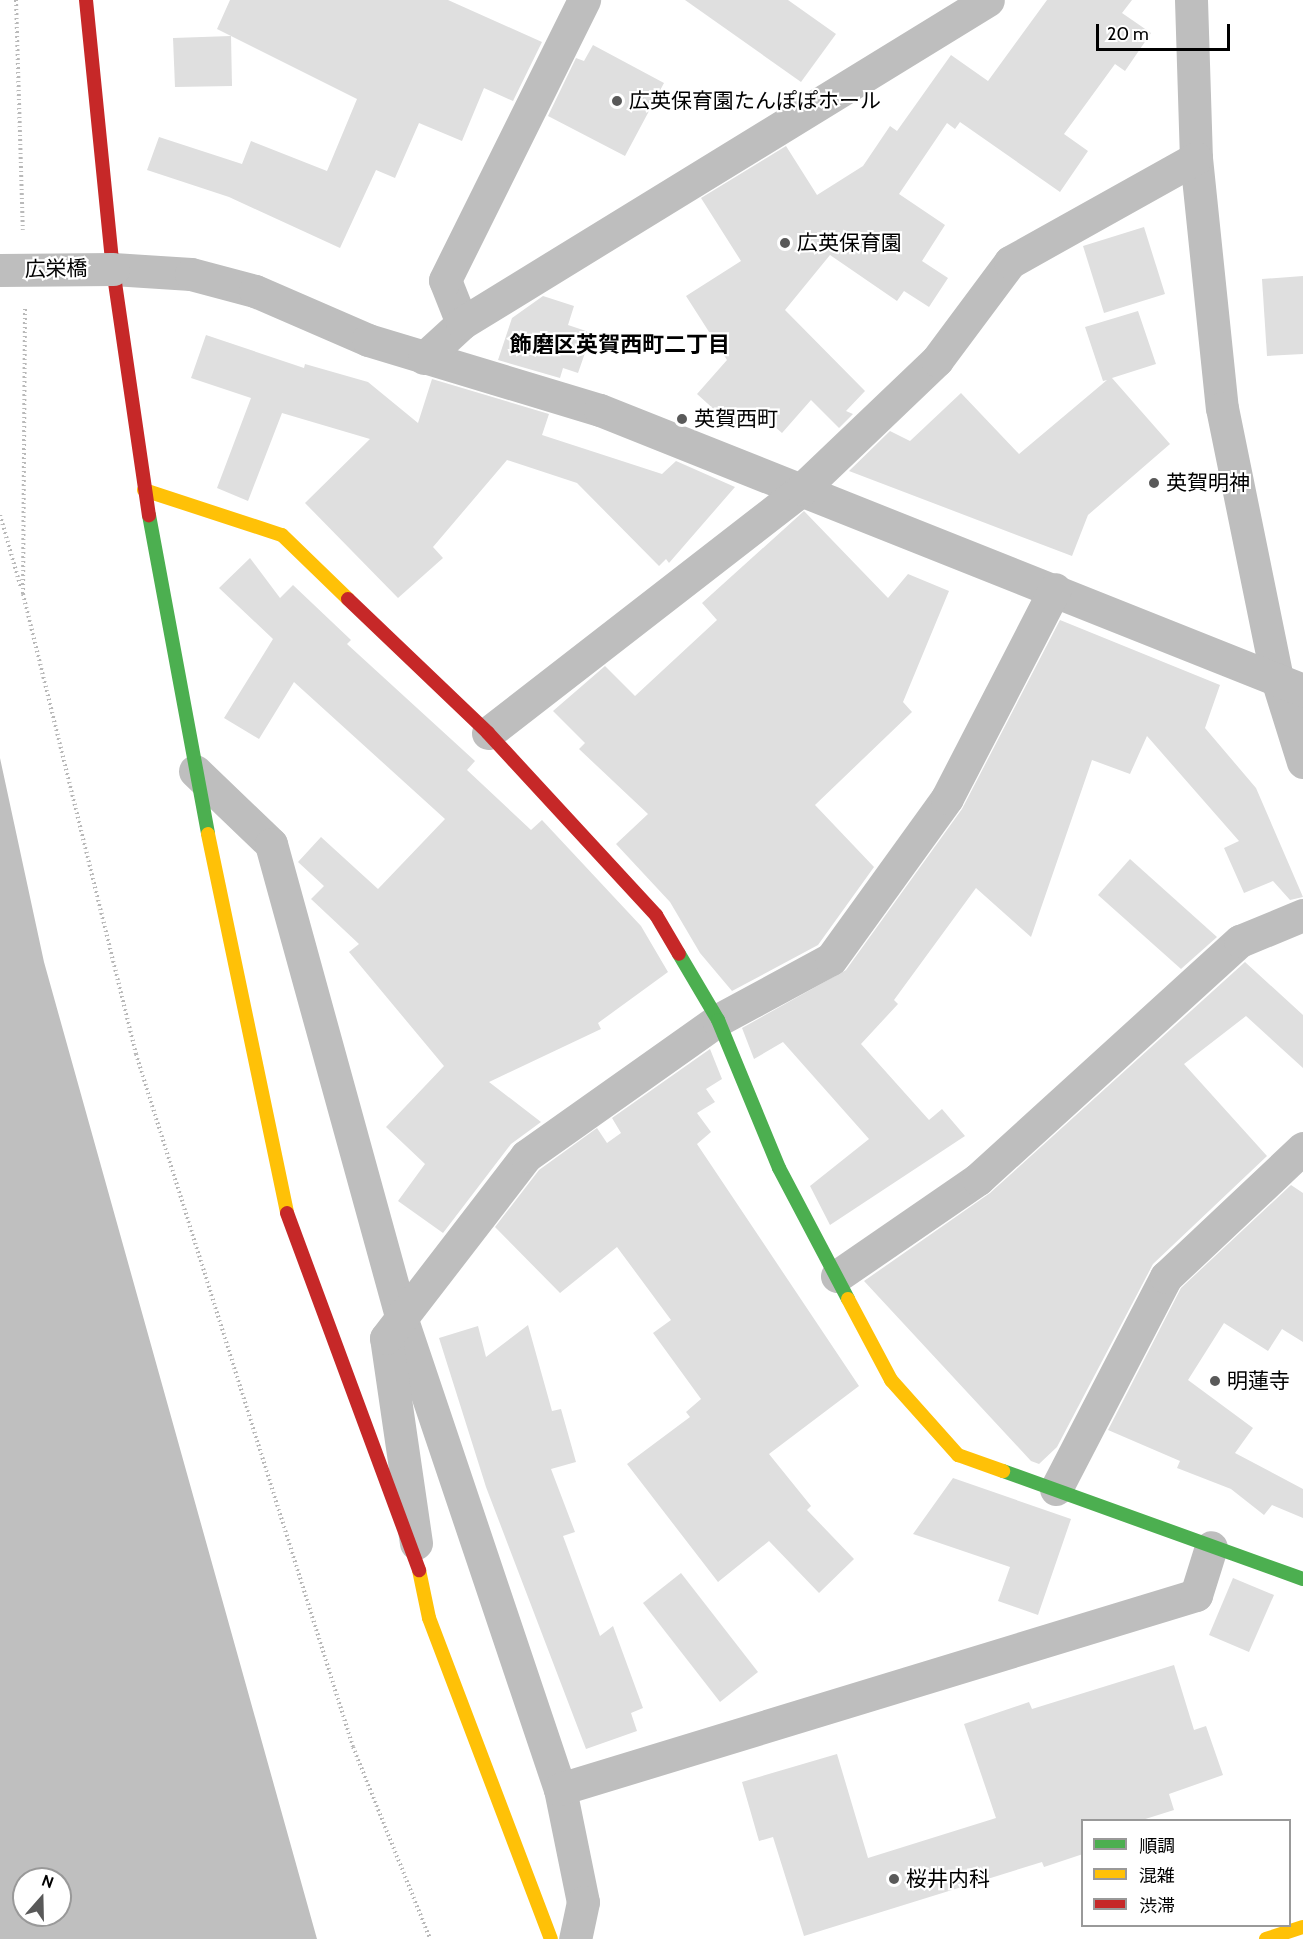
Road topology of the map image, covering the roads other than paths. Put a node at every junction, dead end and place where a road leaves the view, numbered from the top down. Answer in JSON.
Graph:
{"nodes":[{"id":1,"x":86,"y":0,"type":"edge"},
{"id":2,"x":584,"y":0,"type":"edge"},
{"id":3,"x":988,"y":0,"type":"edge"},
{"id":4,"x":1191,"y":0,"type":"edge"},
{"id":5,"x":1196,"y":158,"type":"junction"},
{"id":6,"x":112,"y":269,"type":"junction"},
{"id":7,"x":0,"y":270,"type":"edge"},
{"id":8,"x":462,"y":323,"type":"junction"},
{"id":9,"x":424,"y":358,"type":"junction"},
{"id":10,"x":802,"y":489,"type":"junction"},
{"id":11,"x":144,"y":490,"type":"junction"},
{"id":12,"x":1055,"y":589,"type":"junction"},
{"id":13,"x":1290,"y":685,"type":"edge"},
{"id":14,"x":488,"y":733,"type":"junction"},
{"id":15,"x":1303,"y":762,"type":"edge"},
{"id":16,"x":195,"y":771,"type":"junction"},
{"id":17,"x":1303,"y":915,"type":"edge"},
{"id":18,"x":718,"y":1020,"type":"junction"},
{"id":19,"x":1303,"y":1148,"type":"edge"},
{"id":20,"x":837,"y":1276,"type":"junction"},
{"id":21,"x":401,"y":1317,"type":"junction"},
{"id":22,"x":1056,"y":1489,"type":"junction"},
{"id":23,"x":1211,"y":1547,"type":"junction"},
{"id":24,"x":421,"y":1575,"type":"junction"},
{"id":25,"x":1303,"y":1579,"type":"edge"},
{"id":26,"x":560,"y":1789,"type":"junction"},
{"id":27,"x":1303,"y":1928,"type":"edge"},
{"id":28,"x":551,"y":1939,"type":"edge"},
{"id":29,"x":575,"y":1939,"type":"edge"},
{"id":30,"x":1266,"y":1939,"type":"edge"}],
"edges":[{"from":1,"to":6,"type":"street"},
{"from":2,"to":8,"type":"street"},
{"from":3,"to":8,"type":"street"},
{"from":4,"to":5,"type":"street"},
{"from":5,"to":10,"type":"street"},
{"from":5,"to":13,"type":"street"},
{"from":6,"to":7,"type":"street","name":"広栄橋","bridge":true},
{"from":6,"to":9,"type":"street","name":"広栄橋"},
{"from":6,"to":11,"type":"street"},
{"from":8,"to":9,"type":"street"},
{"from":9,"to":10,"type":"street","name":"広栄橋"},
{"from":10,"to":12,"type":"street","name":"広栄橋"},
{"from":10,"to":14,"type":"street"},
{"from":11,"to":14,"type":"street"},
{"from":11,"to":16,"type":"street"},
{"from":12,"to":13,"type":"street","name":"広栄橋"},
{"from":12,"to":18,"type":"street"},
{"from":13,"to":15,"type":"street"},
{"from":14,"to":18,"type":"street"},
{"from":16,"to":21,"type":"street"},
{"from":16,"to":24,"type":"street"},
{"from":17,"to":20,"type":"street"},
{"from":18,"to":20,"type":"street"},
{"from":18,"to":21,"type":"street"},
{"from":19,"to":22,"type":"street"},
{"from":20,"to":22,"type":"street"},
{"from":21,"to":24,"type":"street"},
{"from":21,"to":26,"type":"street"},
{"from":22,"to":23,"type":"street"},
{"from":23,"to":25,"type":"street"},
{"from":23,"to":26,"type":"street"},
{"from":24,"to":28,"type":"street"},
{"from":26,"to":29,"type":"street"},
{"from":27,"to":30,"type":"street"}]}
